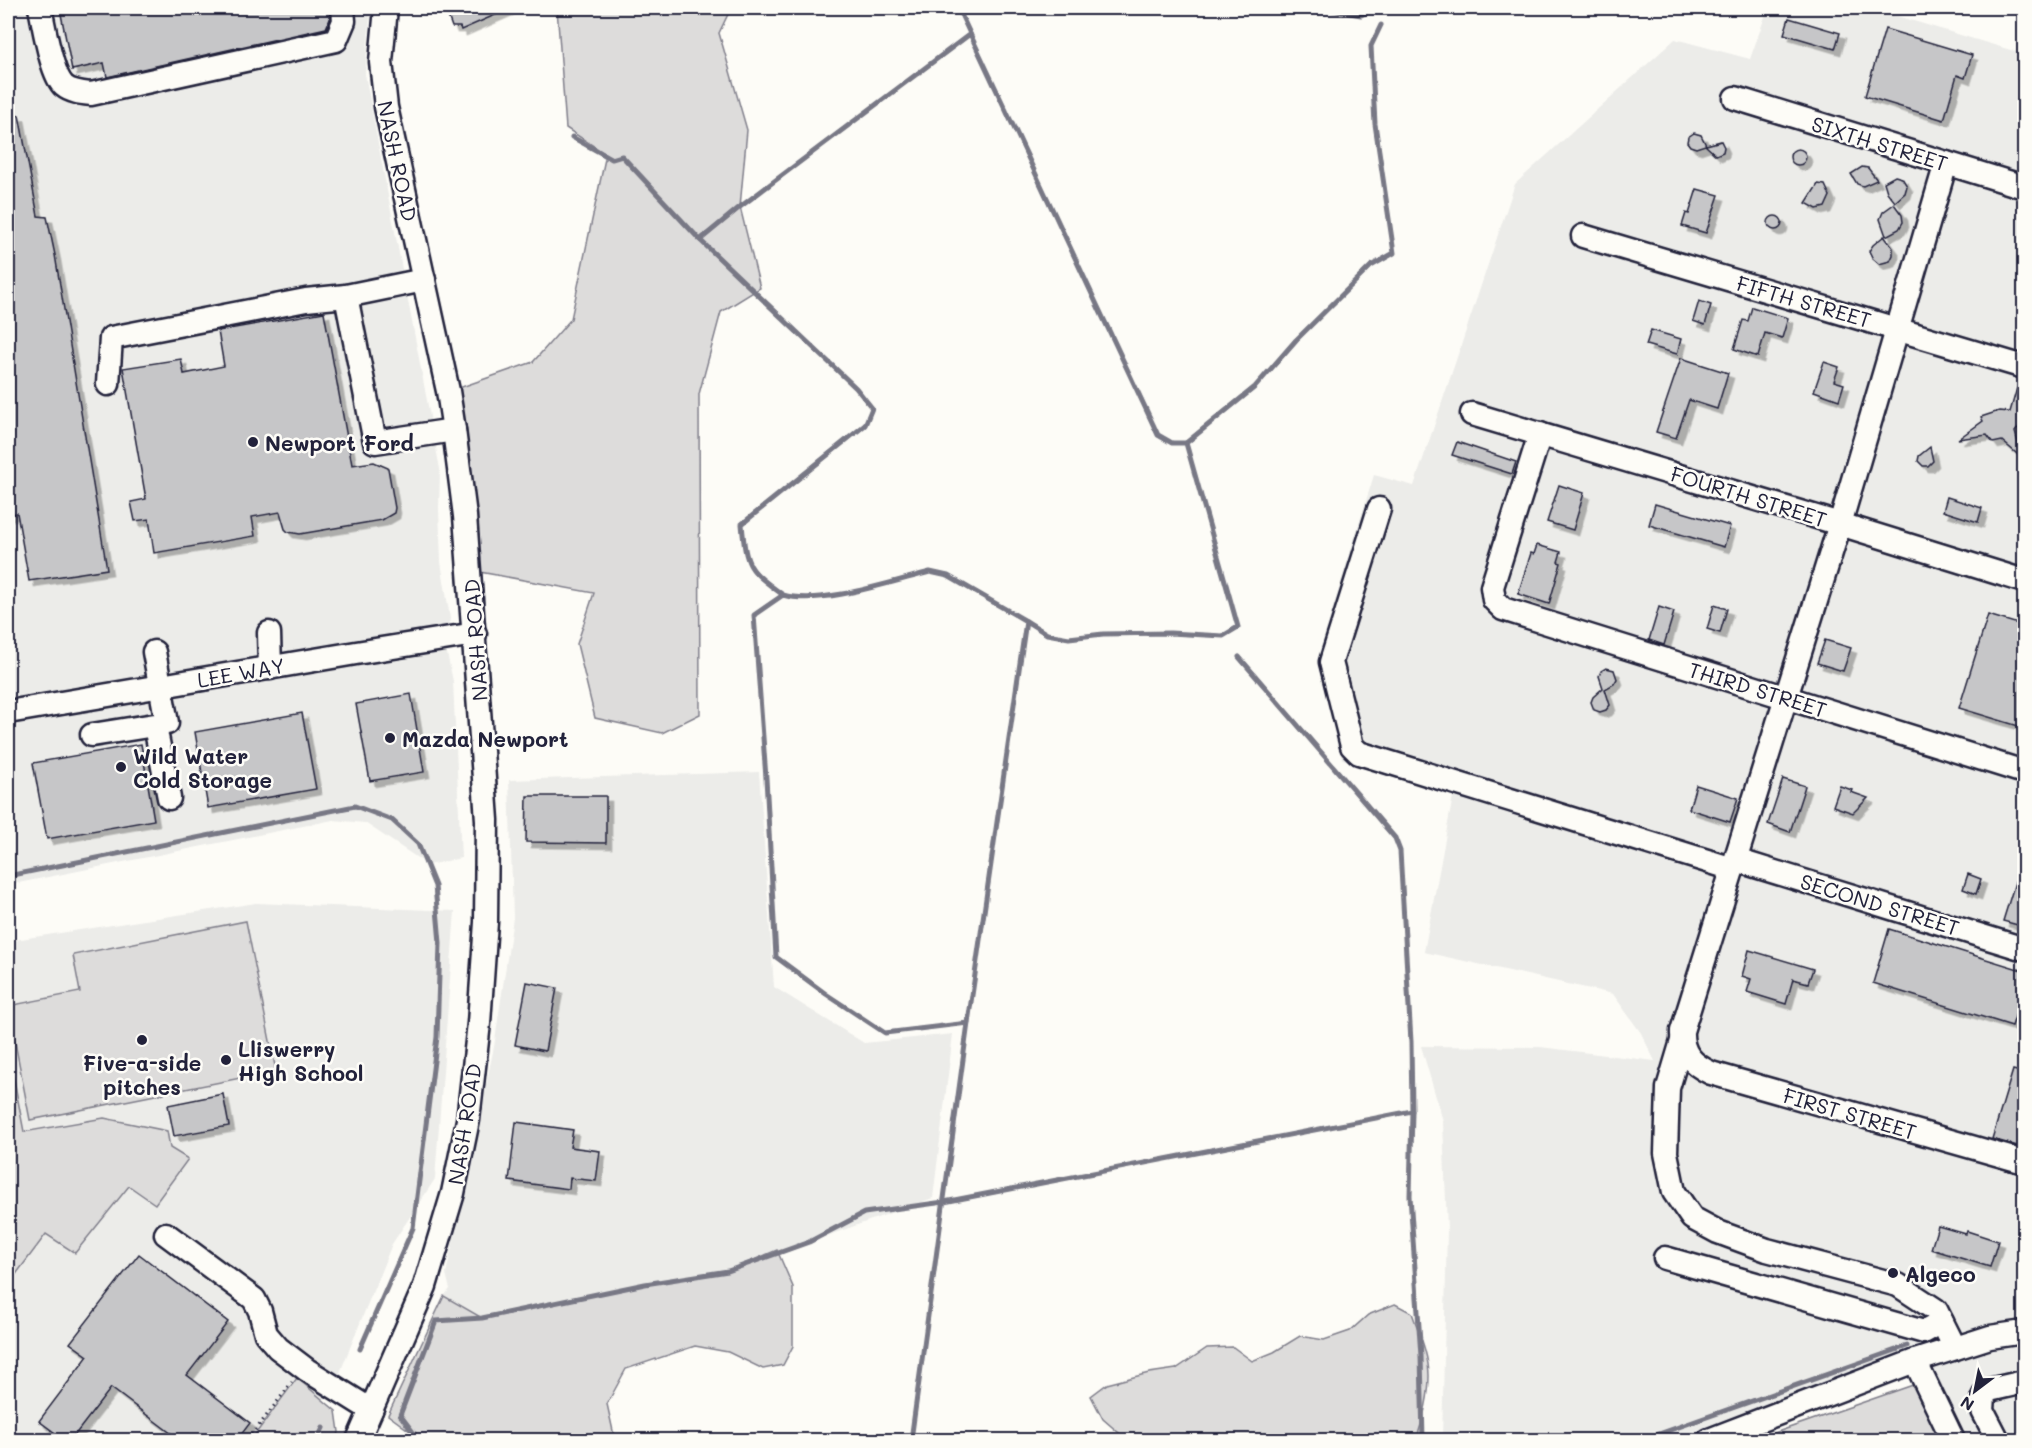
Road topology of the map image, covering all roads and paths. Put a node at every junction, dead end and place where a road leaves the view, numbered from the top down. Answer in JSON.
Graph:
{"nodes":[{"id":1,"x":40,"y":8,"type":"edge"},
{"id":2,"x":343,"y":8,"type":"edge"},
{"id":3,"x":386,"y":8,"type":"edge"},
{"id":4,"x":1735,"y":98,"type":"dead end"},
{"id":5,"x":1946,"y":162,"type":"junction"},
{"id":6,"x":2025,"y":187,"type":"edge"},
{"id":7,"x":1583,"y":236,"type":"dead end"},
{"id":8,"x":424,"y":280,"type":"junction"},
{"id":9,"x":346,"y":296,"type":"junction"},
{"id":10,"x":1898,"y":328,"type":"junction"},
{"id":11,"x":2025,"y":367,"type":"edge"},
{"id":12,"x":108,"y":384,"type":"dead end"},
{"id":13,"x":1472,"y":414,"type":"dead end"},
{"id":14,"x":454,"y":430,"type":"junction"},
{"id":15,"x":1540,"y":434,"type":"junction"},
{"id":16,"x":1379,"y":509,"type":"dead end"},
{"id":17,"x":1840,"y":524,"type":"junction"},
{"id":18,"x":2025,"y":581,"type":"edge"},
{"id":19,"x":269,"y":633,"type":"dead end"},
{"id":20,"x":475,"y":634,"type":"junction"},
{"id":21,"x":154,"y":652,"type":"dead end"},
{"id":22,"x":270,"y":668,"type":"junction"},
{"id":23,"x":159,"y":686,"type":"junction"},
{"id":24,"x":1785,"y":697,"type":"junction"},
{"id":25,"x":8,"y":712,"type":"edge"},
{"id":26,"x":155,"y":726,"type":"junction"},
{"id":27,"x":92,"y":735,"type":"dead end"},
{"id":28,"x":2025,"y":772,"type":"edge"},
{"id":29,"x":169,"y":798,"type":"dead end"},
{"id":30,"x":1734,"y":864,"type":"junction"},
{"id":31,"x":2025,"y":949,"type":"edge"},
{"id":32,"x":1683,"y":1045,"type":"junction"},
{"id":33,"x":2025,"y":1162,"type":"edge"},
{"id":34,"x":166,"y":1234,"type":"dead end"},
{"id":35,"x":1665,"y":1258,"type":"dead end"},
{"id":36,"x":1942,"y":1322,"type":"junction"},
{"id":37,"x":2025,"y":1332,"type":"edge"},
{"id":38,"x":1954,"y":1348,"type":"junction"},
{"id":39,"x":1915,"y":1361,"type":"junction"},
{"id":40,"x":297,"y":1375,"type":"dead end"},
{"id":41,"x":2025,"y":1383,"type":"edge"},
{"id":42,"x":371,"y":1410,"type":"junction"},
{"id":43,"x":248,"y":1440,"type":"edge"},
{"id":44,"x":358,"y":1440,"type":"edge"},
{"id":45,"x":1709,"y":1440,"type":"edge"},
{"id":46,"x":1953,"y":1440,"type":"edge"},
{"id":47,"x":1998,"y":1440,"type":"edge"}],
"edges":[{"from":1,"to":2,"type":"street"},
{"from":3,"to":8,"type":"street","name":"NASH ROAD"},
{"from":4,"to":5,"type":"street","name":"SIXTH STREET"},
{"from":5,"to":6,"type":"street","name":"SIXTH STREET"},
{"from":5,"to":10,"type":"street"},
{"from":7,"to":10,"type":"street","name":"FIFTH STREET"},
{"from":8,"to":9,"type":"street"},
{"from":8,"to":14,"type":"street","name":"NASH ROAD"},
{"from":9,"to":12,"type":"street"},
{"from":9,"to":14,"type":"street"},
{"from":10,"to":11,"type":"street","name":"FIFTH STREET"},
{"from":10,"to":17,"type":"street"},
{"from":13,"to":15,"type":"street","name":"FOURTH STREET"},
{"from":14,"to":20,"type":"street","name":"NASH ROAD"},
{"from":15,"to":17,"type":"street","name":"FOURTH STREET"},
{"from":15,"to":24,"type":"street","name":"THIRD STREET"},
{"from":16,"to":30,"type":"street","name":"SECOND STREET"},
{"from":17,"to":18,"type":"street","name":"FOURTH STREET"},
{"from":17,"to":24,"type":"street"},
{"from":19,"to":22,"type":"street"},
{"from":20,"to":22,"type":"street","name":"LEE WAY"},
{"from":20,"to":42,"type":"street","name":"NASH ROAD"},
{"from":21,"to":23,"type":"street"},
{"from":22,"to":23,"type":"street","name":"LEE WAY"},
{"from":23,"to":25,"type":"street","name":"LEE WAY"},
{"from":23,"to":26,"type":"street"},
{"from":24,"to":28,"type":"street","name":"THIRD STREET"},
{"from":24,"to":30,"type":"street"},
{"from":26,"to":27,"type":"street"},
{"from":26,"to":29,"type":"street"},
{"from":30,"to":31,"type":"street","name":"SECOND STREET"},
{"from":30,"to":32,"type":"street"},
{"from":32,"to":33,"type":"street","name":"FIRST STREET"},
{"from":32,"to":36,"type":"street"},
{"from":34,"to":42,"type":"street"},
{"from":35,"to":36,"type":"street"},
{"from":36,"to":38,"type":"street"},
{"from":37,"to":38,"type":"street"},
{"from":38,"to":39,"type":"street"},
{"from":39,"to":45,"type":"street"},
{"from":39,"to":46,"type":"street"},
{"from":40,"to":43,"type":"path"},
{"from":41,"to":47,"type":"street"},
{"from":42,"to":44,"type":"street","name":"NASH ROAD"}]}
